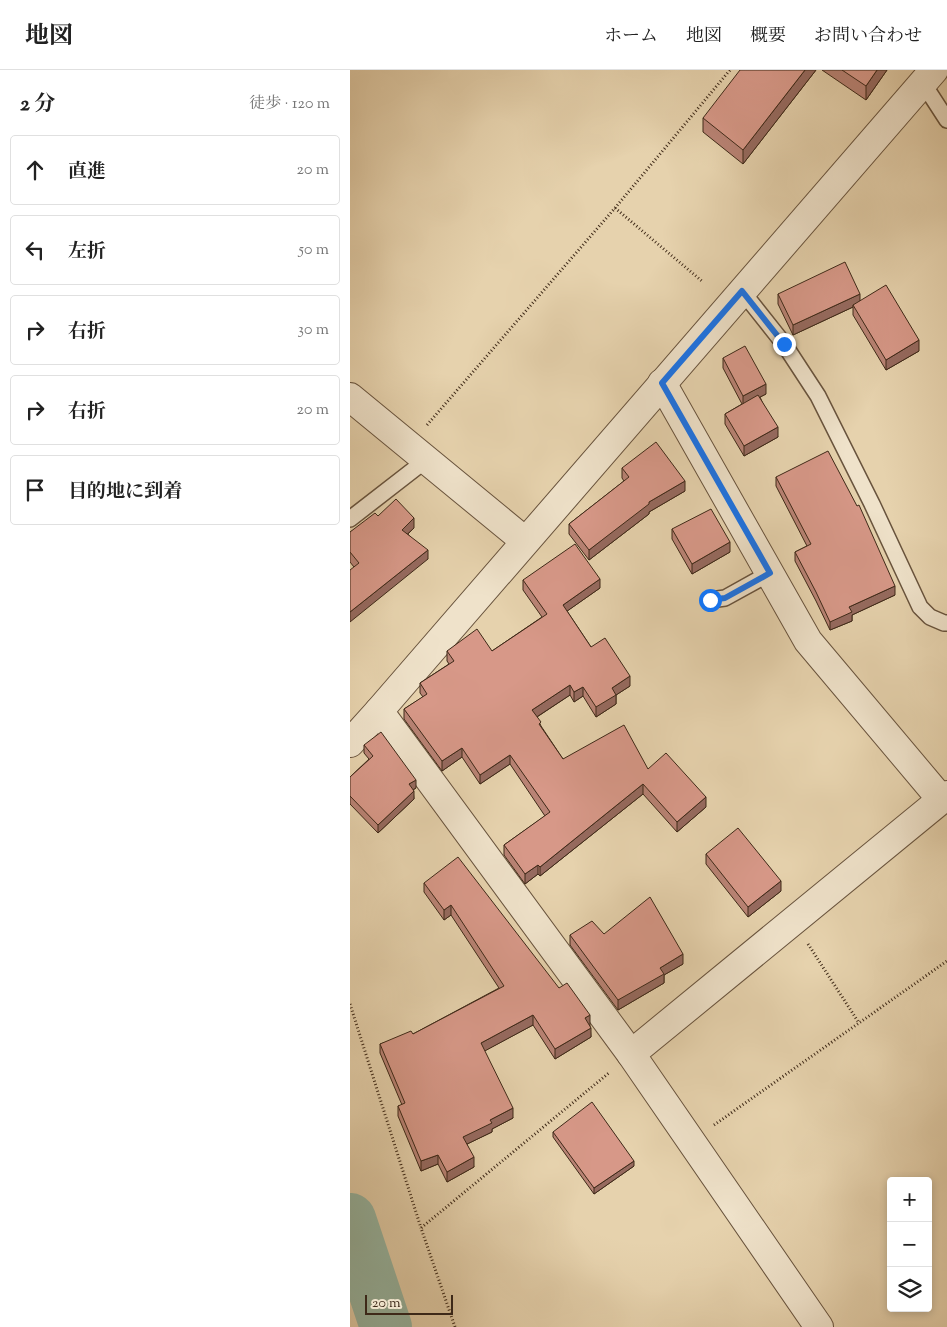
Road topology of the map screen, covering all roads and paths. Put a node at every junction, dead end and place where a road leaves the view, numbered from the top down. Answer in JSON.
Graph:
{"nodes":[{"id":1,"x":730,"y":70,"type":"edge"},
{"id":2,"x":928,"y":77,"type":"edge"},
{"id":3,"x":947,"y":120,"type":"edge"},
{"id":4,"x":615,"y":208,"type":"junction"},
{"id":5,"x":703,"y":282,"type":"dead end"},
{"id":6,"x":742,"y":291,"type":"junction"},
{"id":7,"x":662,"y":383,"type":"junction"},
{"id":8,"x":350,"y":397,"type":"edge"},
{"id":9,"x":418,"y":453,"type":"junction"},
{"id":10,"x":350,"y":519,"type":"edge"},
{"id":11,"x":525,"y":541,"type":"junction"},
{"id":12,"x":770,"y":573,"type":"junction"},
{"id":13,"x":710,"y":600,"type":"dead end"},
{"id":14,"x":947,"y":623,"type":"edge"},
{"id":15,"x":380,"y":710,"type":"junction"},
{"id":16,"x":350,"y":743,"type":"edge"},
{"id":17,"x":944,"y":797,"type":"edge"},
{"id":18,"x":794,"y":920,"type":"junction"},
{"id":19,"x":947,"y":961,"type":"edge"},
{"id":20,"x":350,"y":1004,"type":"edge"},
{"id":21,"x":859,"y":1023,"type":"junction"},
{"id":22,"x":631,"y":1054,"type":"junction"},
{"id":23,"x":691,"y":1141,"type":"junction"},
{"id":24,"x":421,"y":1228,"type":"junction"},
{"id":25,"x":455,"y":1327,"type":"edge"},
{"id":26,"x":819,"y":1327,"type":"edge"}],
"edges":[{"from":1,"to":4,"type":"path"},
{"from":2,"to":3,"type":"lane"},
{"from":2,"to":6,"type":"street"},
{"from":4,"to":5,"type":"path"},
{"from":4,"to":9,"type":"path"},
{"from":6,"to":7,"type":"street"},
{"from":6,"to":14,"type":"lane"},
{"from":7,"to":11,"type":"street"},
{"from":7,"to":12,"type":"street"},
{"from":8,"to":9,"type":"street"},
{"from":9,"to":10,"type":"lane"},
{"from":9,"to":11,"type":"street"},
{"from":11,"to":15,"type":"street"},
{"from":12,"to":13,"type":"lane"},
{"from":12,"to":17,"type":"street"},
{"from":15,"to":16,"type":"street"},
{"from":15,"to":22,"type":"street"},
{"from":17,"to":18,"type":"street"},
{"from":18,"to":21,"type":"path"},
{"from":18,"to":22,"type":"street"},
{"from":19,"to":21,"type":"path"},
{"from":20,"to":24,"type":"path"},
{"from":21,"to":23,"type":"path"},
{"from":22,"to":23,"type":"street"},
{"from":22,"to":24,"type":"path"},
{"from":23,"to":26,"type":"street"},
{"from":24,"to":25,"type":"path"}]}
